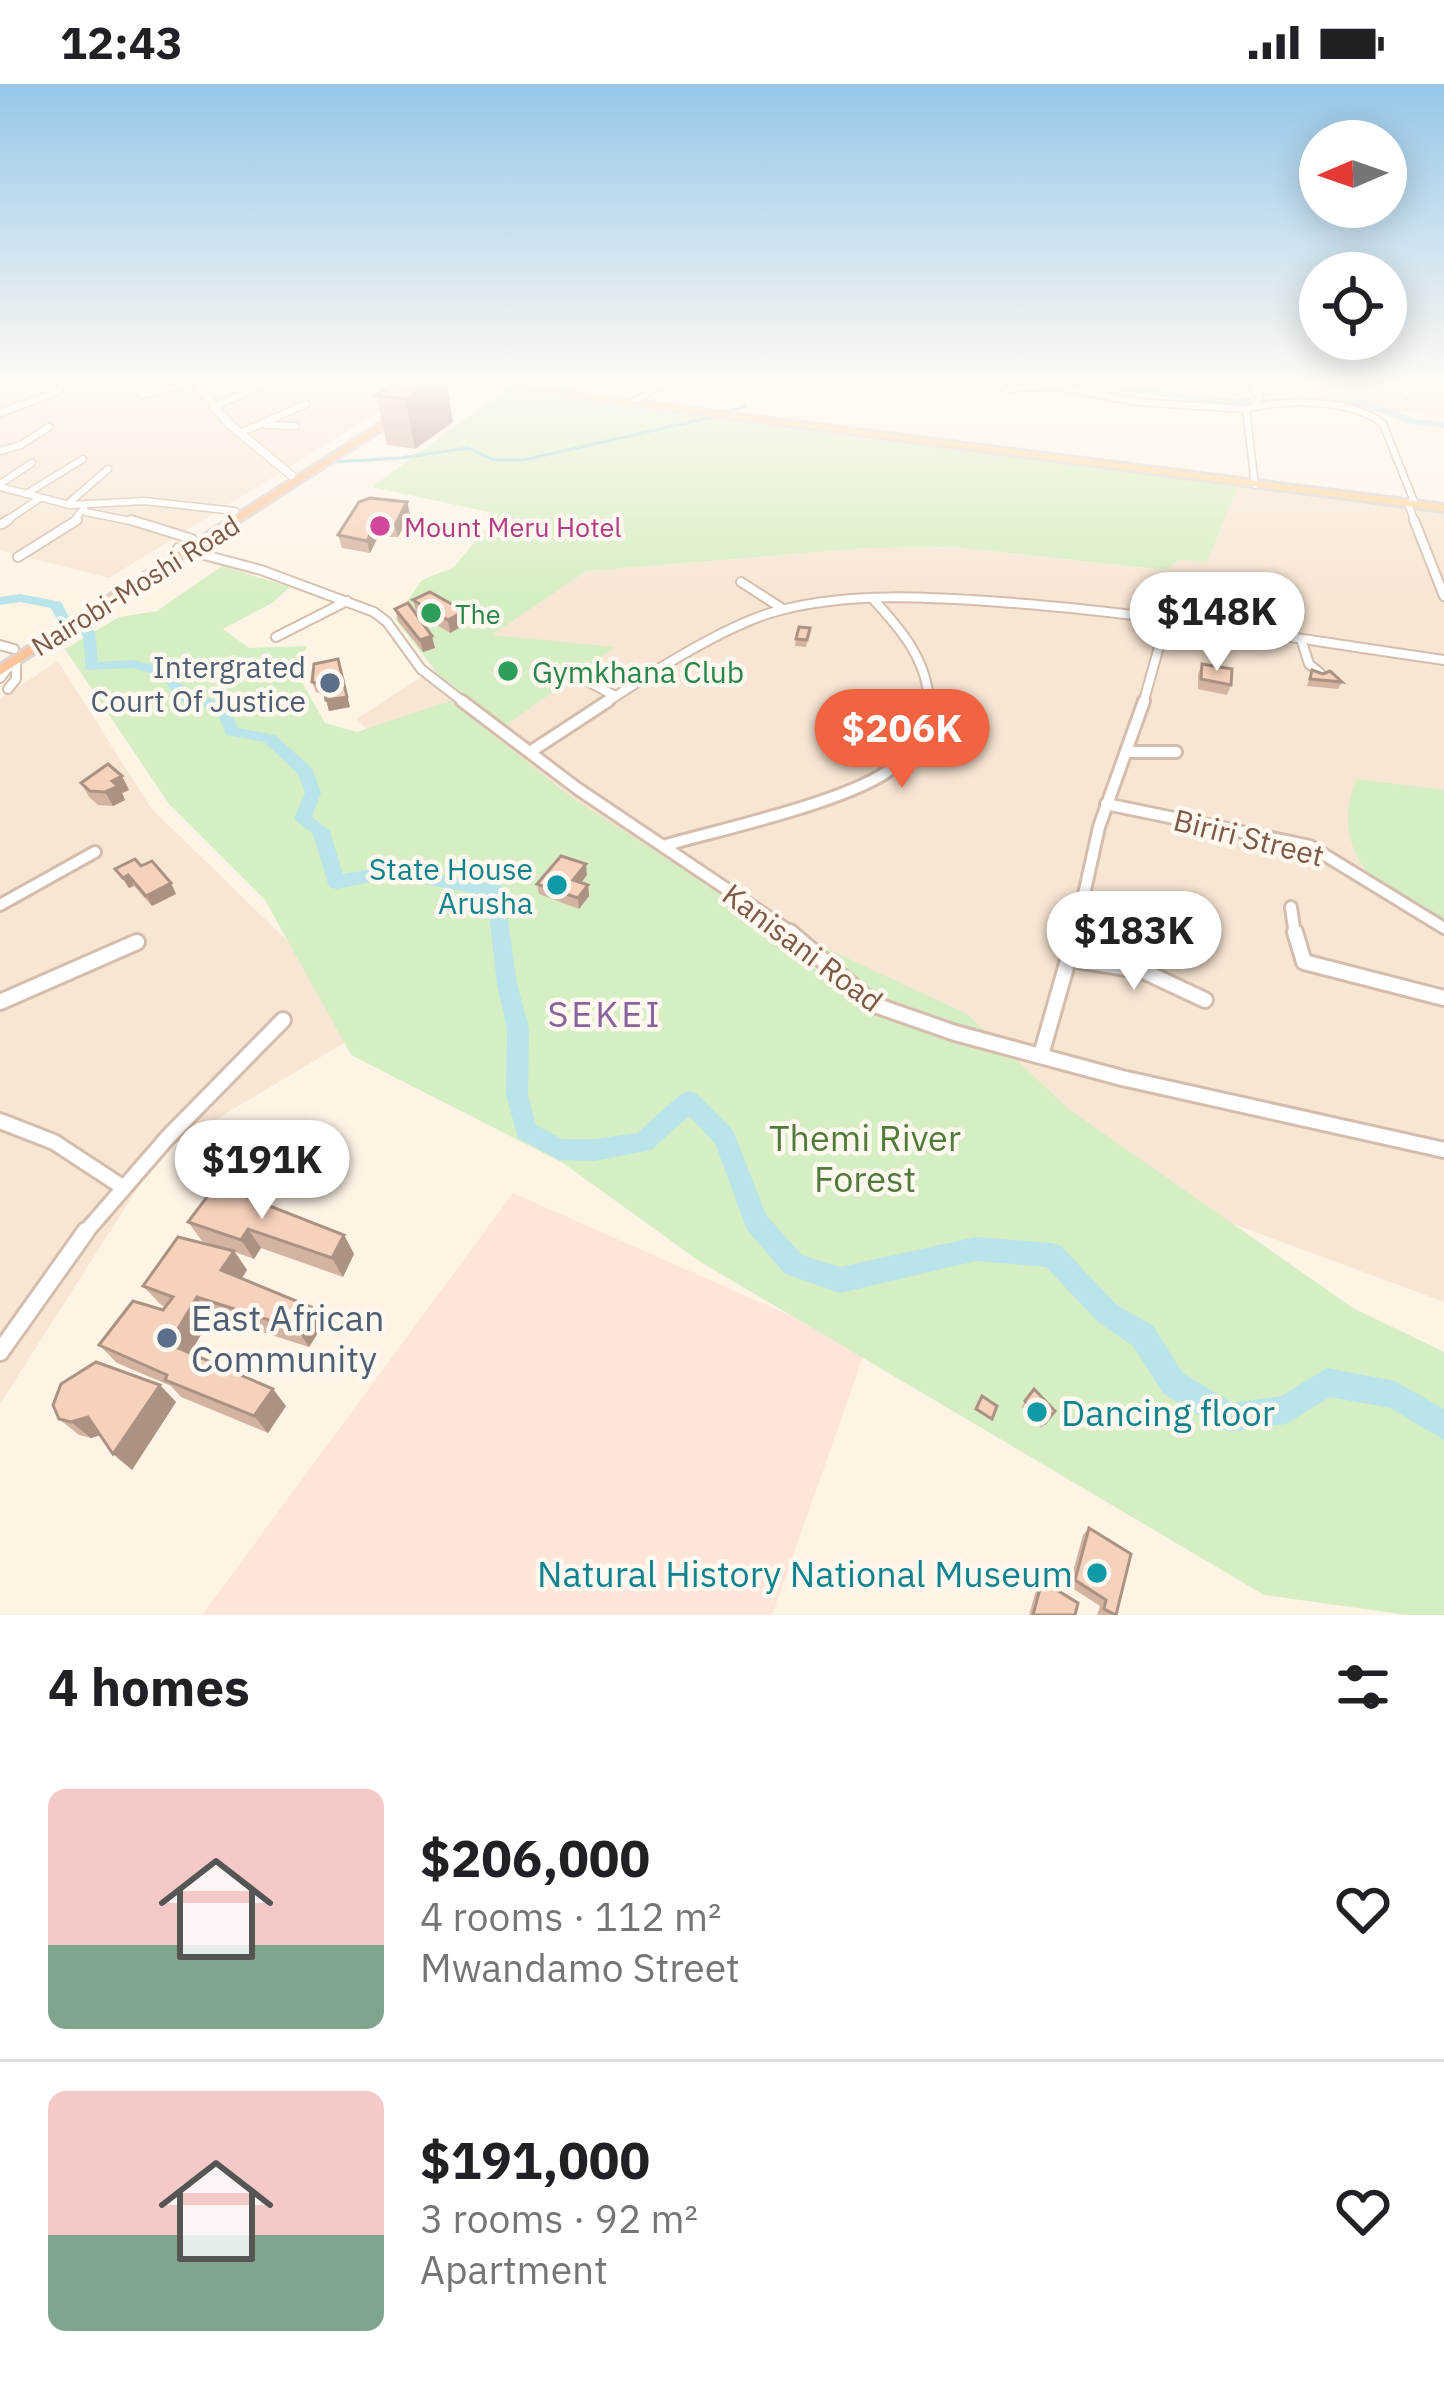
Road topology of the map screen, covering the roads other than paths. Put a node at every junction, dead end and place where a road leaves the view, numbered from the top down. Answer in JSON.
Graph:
{"nodes":[{"id":1,"x":264,"y":452,"type":"edge"},
{"id":2,"x":329,"y":452,"type":"edge"},
{"id":3,"x":335,"y":452,"type":"edge"},
{"id":4,"x":1008,"y":452,"type":"edge"},
{"id":5,"x":1251,"y":452,"type":"edge"},
{"id":6,"x":1393,"y":452,"type":"edge"},
{"id":7,"x":83,"y":459,"type":"dead end"},
{"id":8,"x":32,"y":463,"type":"dead end"},
{"id":9,"x":108,"y":469,"type":"dead end"},
{"id":10,"x":291,"y":475,"type":"junction"},
{"id":11,"x":1255,"y":485,"type":"junction"},
{"id":12,"x":1,"y":488,"type":"edge"},
{"id":13,"x":26,"y":494,"type":"junction"},
{"id":14,"x":40,"y":498,"type":"junction"},
{"id":15,"x":1411,"y":503,"type":"junction"},
{"id":16,"x":67,"y":504,"type":"junction"},
{"id":17,"x":84,"y":508,"type":"junction"},
{"id":18,"x":1444,"y":508,"type":"edge"},
{"id":19,"x":235,"y":511,"type":"junction"},
{"id":20,"x":2,"y":524,"type":"edge"},
{"id":21,"x":186,"y":546,"type":"junction"},
{"id":22,"x":18,"y":556,"type":"dead end"},
{"id":23,"x":741,"y":582,"type":"dead end"},
{"id":24,"x":1444,"y":596,"type":"edge"},
{"id":25,"x":872,"y":598,"type":"junction"},
{"id":26,"x":347,"y":601,"type":"junction"},
{"id":27,"x":783,"y":609,"type":"junction"},
{"id":28,"x":1167,"y":618,"type":"junction"},
{"id":29,"x":276,"y":637,"type":"dead end"},
{"id":30,"x":1301,"y":639,"type":"junction"},
{"id":31,"x":6,"y":661,"type":"edge"},
{"id":32,"x":1443,"y":662,"type":"edge"},
{"id":33,"x":1320,"y":673,"type":"edge"},
{"id":34,"x":578,"y":676,"type":"dead end"},
{"id":35,"x":8,"y":689,"type":"dead end"},
{"id":36,"x":615,"y":696,"type":"junction"},
{"id":37,"x":530,"y":752,"type":"junction"},
{"id":38,"x":1126,"y":752,"type":"junction"},
{"id":39,"x":1176,"y":752,"type":"dead end"},
{"id":40,"x":1106,"y":804,"type":"junction"},
{"id":41,"x":663,"y":846,"type":"junction"},
{"id":42,"x":95,"y":852,"type":"dead end"},
{"id":43,"x":0,"y":905,"type":"edge"},
{"id":44,"x":1291,"y":907,"type":"dead end"},
{"id":45,"x":1444,"y":928,"type":"edge"},
{"id":46,"x":137,"y":942,"type":"dead end"},
{"id":47,"x":1070,"y":959,"type":"junction"},
{"id":48,"x":1444,"y":998,"type":"edge"},
{"id":49,"x":1204,"y":1000,"type":"dead end"},
{"id":50,"x":0,"y":1002,"type":"edge"},
{"id":51,"x":283,"y":1020,"type":"dead end"},
{"id":52,"x":1040,"y":1055,"type":"junction"},
{"id":53,"x":0,"y":1121,"type":"edge"},
{"id":54,"x":1444,"y":1150,"type":"edge"},
{"id":55,"x":121,"y":1186,"type":"junction"},
{"id":56,"x":0,"y":1352,"type":"edge"}],
"edges":[{"from":1,"to":10,"type":"street"},
{"from":2,"to":10,"type":"highway","name":"Nairobi-Moshi Road"},
{"from":3,"to":21,"type":"highway","name":"Nairobi-Moshi Road"},
{"from":4,"to":11,"type":"main road"},
{"from":5,"to":11,"type":"street"},
{"from":6,"to":15,"type":"street"},
{"from":7,"to":13,"type":"street"},
{"from":8,"to":12,"type":"street"},
{"from":9,"to":16,"type":"street"},
{"from":10,"to":19,"type":"highway","name":"Nairobi-Moshi Road"},
{"from":11,"to":15,"type":"main road"},
{"from":12,"to":13,"type":"street"},
{"from":13,"to":14,"type":"street"},
{"from":14,"to":16,"type":"street"},
{"from":14,"to":20,"type":"street"},
{"from":15,"to":18,"type":"main road"},
{"from":15,"to":24,"type":"street"},
{"from":16,"to":17,"type":"street"},
{"from":17,"to":19,"type":"street"},
{"from":17,"to":21,"type":"street","name":"Kanisani Road"},
{"from":17,"to":22,"type":"street"},
{"from":19,"to":21,"type":"highway","name":"Nairobi-Moshi Road"},
{"from":21,"to":26,"type":"street","name":"Kanisani Road"},
{"from":21,"to":31,"type":"highway","name":"Nairobi-Moshi Road"},
{"from":23,"to":27,"type":"street"},
{"from":25,"to":27,"type":"street"},
{"from":25,"to":28,"type":"street"},
{"from":25,"to":41,"type":"street"},
{"from":26,"to":29,"type":"street"},
{"from":26,"to":37,"type":"street","name":"Kanisani Road"},
{"from":27,"to":36,"type":"street"},
{"from":28,"to":30,"type":"street"},
{"from":28,"to":38,"type":"street"},
{"from":30,"to":32,"type":"street"},
{"from":30,"to":33,"type":"street"},
{"from":31,"to":35,"type":"street"},
{"from":34,"to":36,"type":"street"},
{"from":36,"to":37,"type":"street"},
{"from":37,"to":41,"type":"street","name":"Kanisani Road"},
{"from":38,"to":39,"type":"street"},
{"from":38,"to":40,"type":"street"},
{"from":40,"to":45,"type":"street","name":"Biriri Street"},
{"from":40,"to":47,"type":"street"},
{"from":41,"to":52,"type":"street","name":"Kanisani Road"},
{"from":42,"to":43,"type":"street"},
{"from":44,"to":48,"type":"street"},
{"from":46,"to":50,"type":"street"},
{"from":47,"to":49,"type":"street"},
{"from":47,"to":52,"type":"street"},
{"from":51,"to":55,"type":"street"},
{"from":52,"to":54,"type":"street","name":"Kanisani Road"},
{"from":53,"to":55,"type":"street"},
{"from":55,"to":56,"type":"street"}]}
